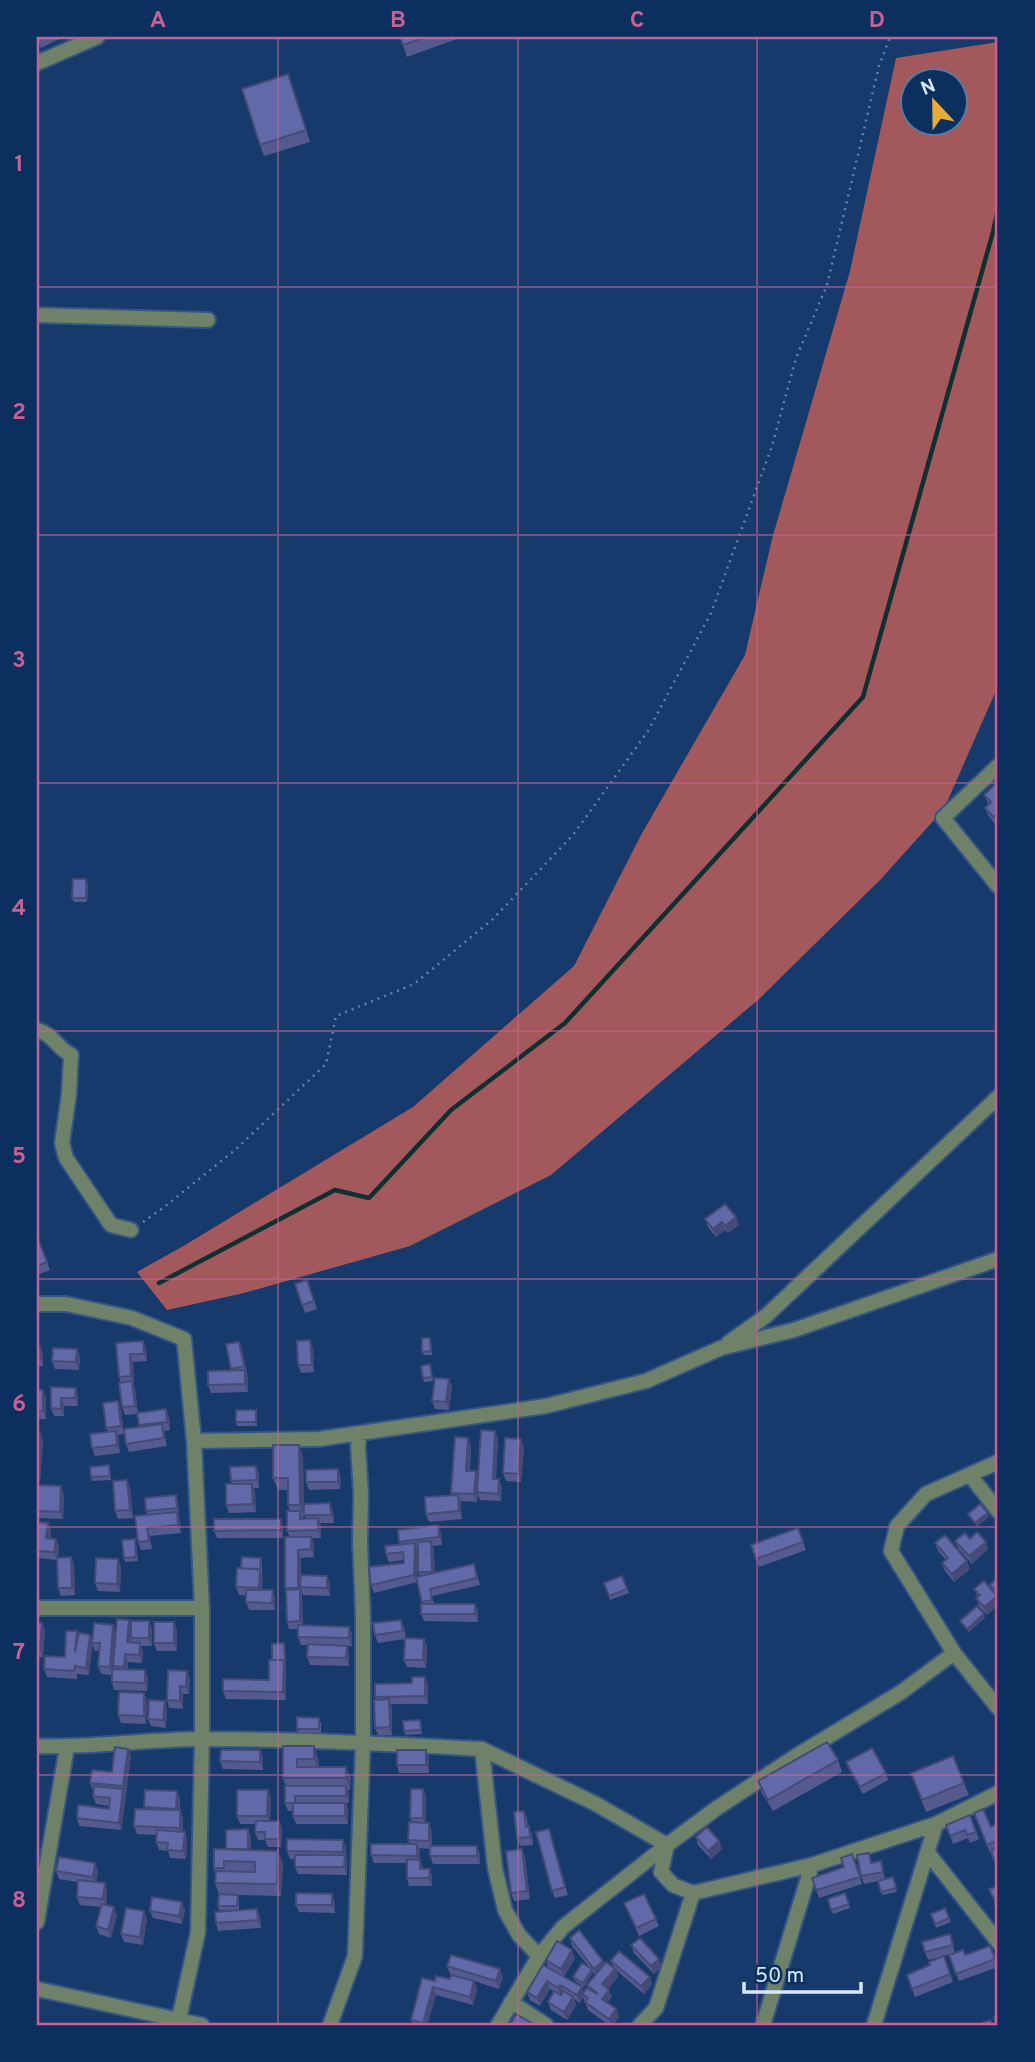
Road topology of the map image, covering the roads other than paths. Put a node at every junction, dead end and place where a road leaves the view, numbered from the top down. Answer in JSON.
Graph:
{"nodes":[{"id":1,"x":97,"y":37,"type":"edge"},
{"id":2,"x":37,"y":63,"type":"edge"},
{"id":3,"x":37,"y":315,"type":"edge"},
{"id":4,"x":208,"y":320,"type":"dead end"},
{"id":5,"x":998,"y":766,"type":"edge"},
{"id":6,"x":998,"y":886,"type":"edge"},
{"id":7,"x":37,"y":1030,"type":"edge"},
{"id":8,"x":998,"y":1097,"type":"edge"},
{"id":9,"x":131,"y":1230,"type":"road end"},
{"id":10,"x":998,"y":1259,"type":"edge"},
{"id":11,"x":37,"y":1304,"type":"edge"},
{"id":12,"x":721,"y":1348,"type":"junction"},
{"id":13,"x":360,"y":1434,"type":"junction"},
{"id":14,"x":194,"y":1441,"type":"junction"},
{"id":15,"x":998,"y":1462,"type":"edge"},
{"id":16,"x":970,"y":1475,"type":"junction"},
{"id":17,"x":998,"y":1511,"type":"edge"},
{"id":18,"x":37,"y":1608,"type":"edge"},
{"id":19,"x":202,"y":1608,"type":"junction"},
{"id":20,"x":954,"y":1653,"type":"junction"},
{"id":21,"x":998,"y":1708,"type":"edge"},
{"id":22,"x":202,"y":1739,"type":"junction"},
{"id":23,"x":363,"y":1743,"type":"junction"},
{"id":24,"x":37,"y":1746,"type":"edge"},
{"id":25,"x":66,"y":1747,"type":"junction"},
{"id":26,"x":482,"y":1749,"type":"junction"},
{"id":27,"x":998,"y":1793,"type":"edge"},
{"id":28,"x":936,"y":1824,"type":"junction"},
{"id":29,"x":667,"y":1844,"type":"junction"},
{"id":30,"x":928,"y":1853,"type":"junction"},
{"id":31,"x":812,"y":1865,"type":"junction"},
{"id":32,"x":693,"y":1893,"type":"junction"},
{"id":33,"x":37,"y":1922,"type":"edge"},
{"id":34,"x":998,"y":1942,"type":"edge"},
{"id":35,"x":539,"y":1956,"type":"junction"},
{"id":36,"x":37,"y":1989,"type":"edge"},
{"id":37,"x":511,"y":2002,"type":"junction"},
{"id":38,"x":177,"y":2022,"type":"edge"},
{"id":39,"x":202,"y":2025,"type":"edge"},
{"id":40,"x":330,"y":2025,"type":"edge"},
{"id":41,"x":498,"y":2025,"type":"edge"},
{"id":42,"x":546,"y":2025,"type":"edge"},
{"id":43,"x":640,"y":2025,"type":"edge"},
{"id":44,"x":763,"y":2025,"type":"edge"},
{"id":45,"x":874,"y":2025,"type":"edge"}],
"edges":[{"from":1,"to":2,"type":"street"},
{"from":3,"to":4,"type":"street"},
{"from":5,"to":6,"type":"street"},
{"from":7,"to":9,"type":"street"},
{"from":8,"to":12,"type":"street"},
{"from":10,"to":12,"type":"street"},
{"from":11,"to":14,"type":"street"},
{"from":12,"to":13,"type":"street"},
{"from":13,"to":14,"type":"street"},
{"from":13,"to":23,"type":"street"},
{"from":14,"to":19,"type":"street"},
{"from":15,"to":16,"type":"street"},
{"from":16,"to":17,"type":"street"},
{"from":16,"to":20,"type":"street"},
{"from":18,"to":19,"type":"street"},
{"from":19,"to":22,"type":"street"},
{"from":20,"to":21,"type":"street"},
{"from":20,"to":29,"type":"street"},
{"from":22,"to":23,"type":"street"},
{"from":22,"to":25,"type":"street"},
{"from":22,"to":38,"type":"street"},
{"from":23,"to":26,"type":"street"},
{"from":23,"to":40,"type":"street"},
{"from":24,"to":25,"type":"street"},
{"from":25,"to":33,"type":"street"},
{"from":26,"to":29,"type":"street"},
{"from":26,"to":35,"type":"street"},
{"from":27,"to":28,"type":"street"},
{"from":28,"to":30,"type":"street"},
{"from":28,"to":31,"type":"street"},
{"from":29,"to":32,"type":"street"},
{"from":29,"to":35,"type":"street"},
{"from":30,"to":34,"type":"street"},
{"from":30,"to":45,"type":"street"},
{"from":31,"to":32,"type":"street"},
{"from":31,"to":44,"type":"street"},
{"from":32,"to":43,"type":"street"},
{"from":35,"to":37,"type":"street"},
{"from":36,"to":38,"type":"street"},
{"from":37,"to":41,"type":"street"},
{"from":37,"to":42,"type":"street"},
{"from":38,"to":39,"type":"street"}]}
